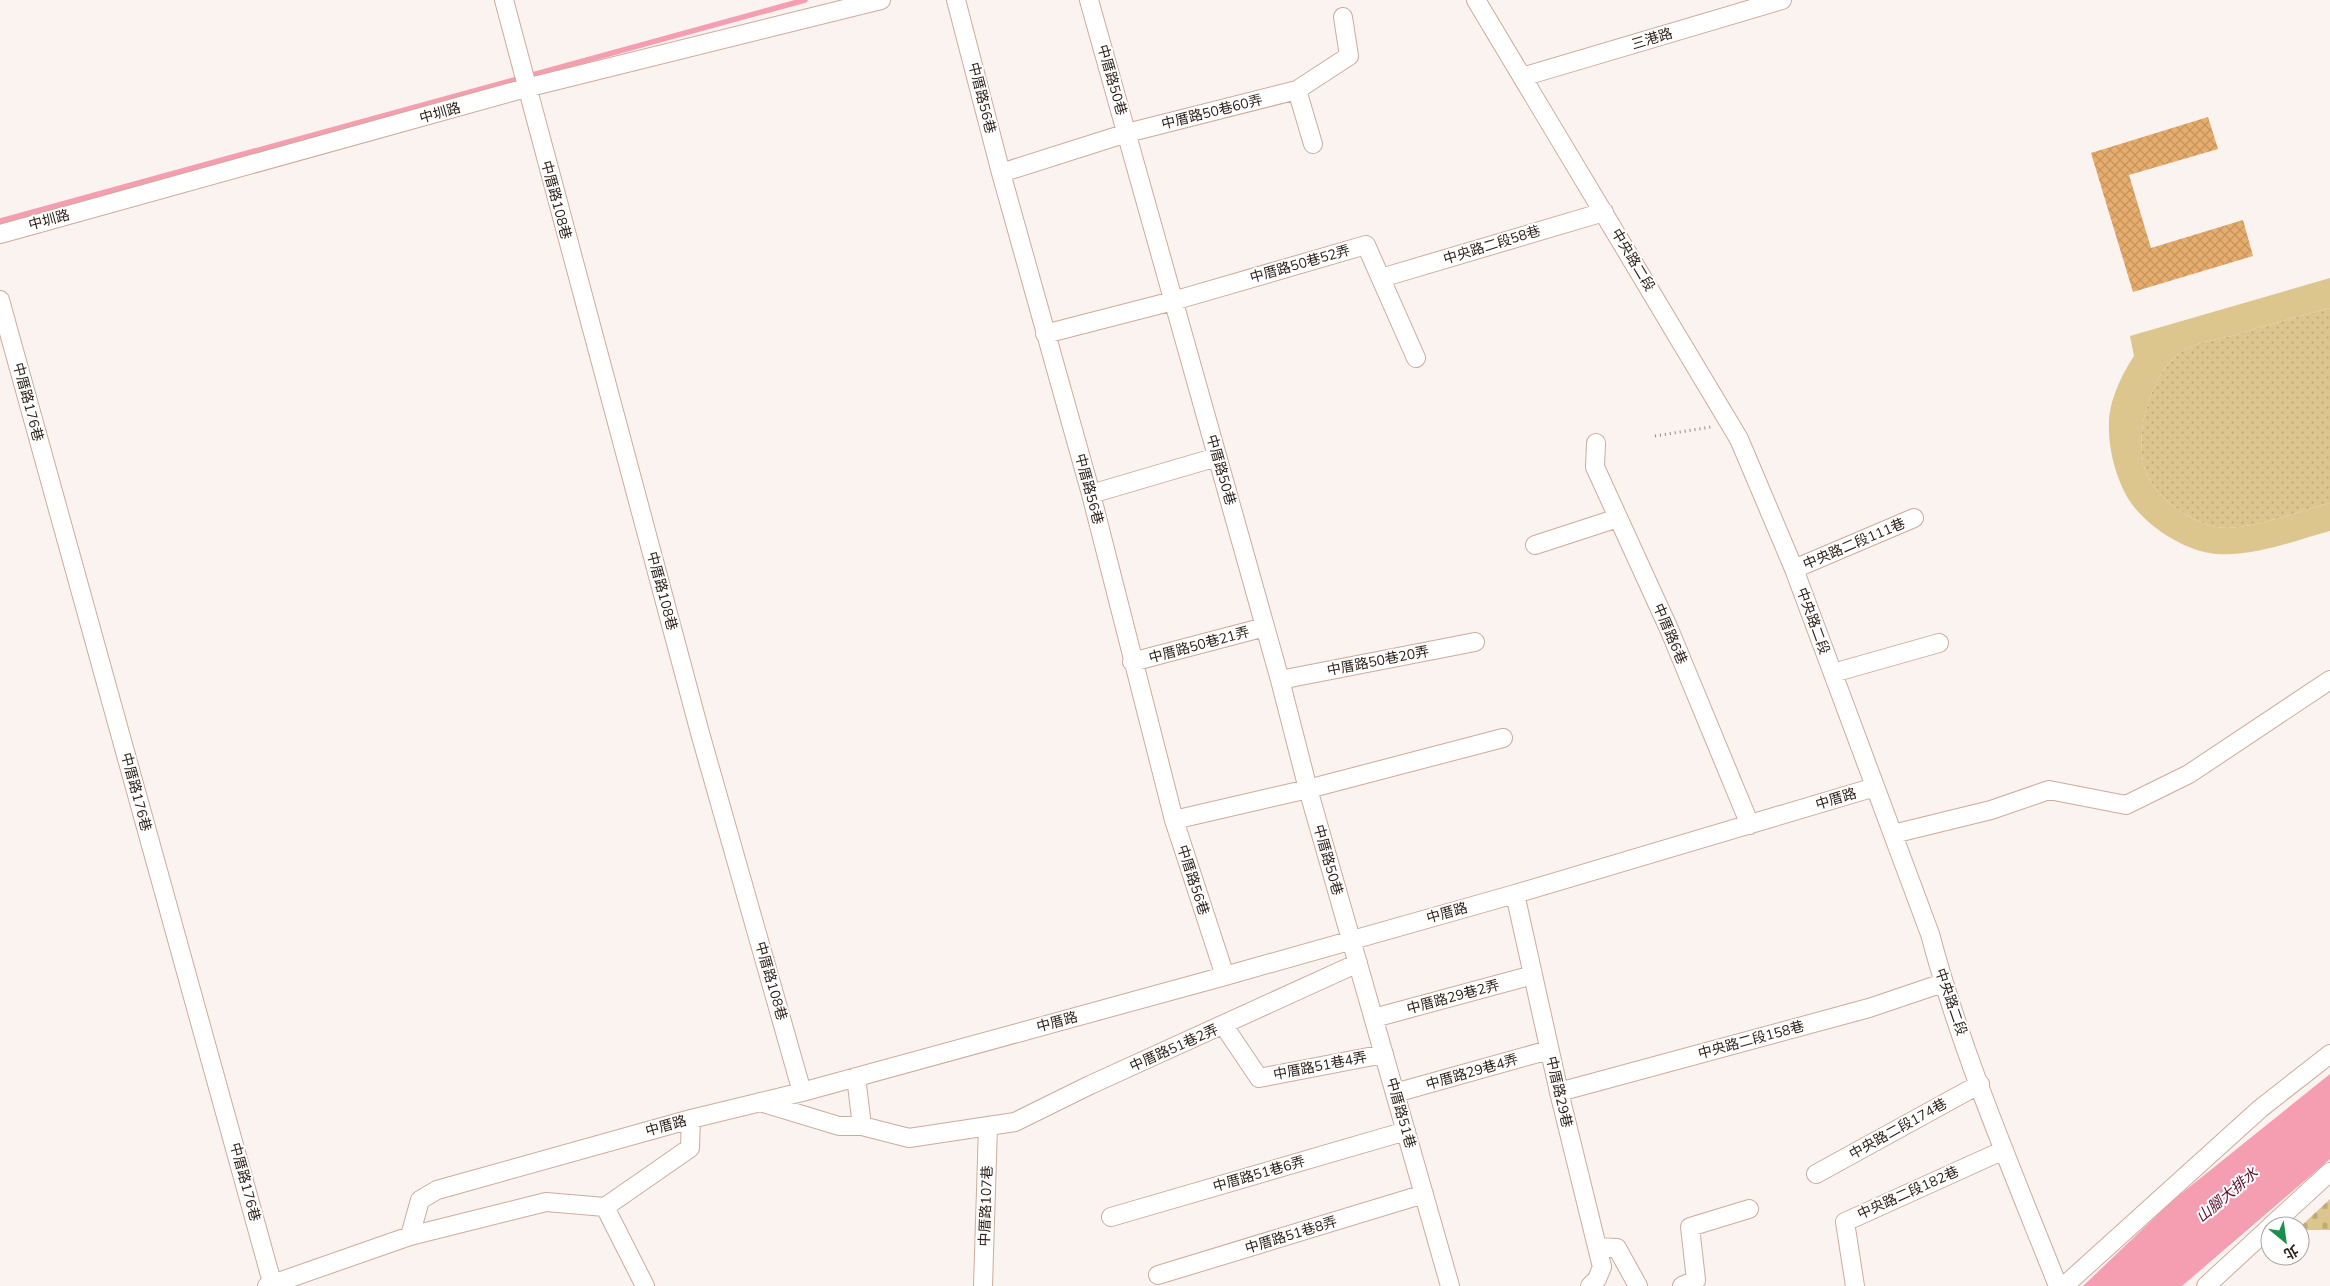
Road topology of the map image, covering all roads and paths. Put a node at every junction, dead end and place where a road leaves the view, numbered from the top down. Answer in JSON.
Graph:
{"nodes":[{"id":1,"x":504,"y":0,"type":"edge"},
{"id":2,"x":881,"y":0,"type":"edge"},
{"id":3,"x":956,"y":0,"type":"edge"},
{"id":4,"x":1089,"y":0,"type":"edge"},
{"id":5,"x":1476,"y":0,"type":"edge"},
{"id":6,"x":1782,"y":0,"type":"edge"},
{"id":7,"x":1343,"y":17,"type":"dead end"},
{"id":8,"x":1522,"y":77,"type":"junction"},
{"id":9,"x":526,"y":88,"type":"junction"},
{"id":10,"x":1297,"y":90,"type":"junction"},
{"id":11,"x":1127,"y":133,"type":"junction"},
{"id":12,"x":1313,"y":144,"type":"dead end"},
{"id":13,"x":1001,"y":173,"type":"junction"},
{"id":14,"x":1604,"y":212,"type":"junction"},
{"id":15,"x":0,"y":234,"type":"edge"},
{"id":16,"x":1381,"y":278,"type":"junction"},
{"id":17,"x":0,"y":300,"type":"edge"},
{"id":18,"x":1173,"y":301,"type":"junction"},
{"id":19,"x":1045,"y":334,"type":"junction"},
{"id":20,"x":1416,"y":358,"type":"dead end"},
{"id":21,"x":1730,"y":423,"type":"junction"},
{"id":22,"x":1655,"y":436,"type":"dead end"},
{"id":23,"x":1596,"y":442,"type":"dead end"},
{"id":24,"x":1217,"y":457,"type":"junction"},
{"id":25,"x":1091,"y":494,"type":"junction"},
{"id":26,"x":1618,"y":518,"type":"junction"},
{"id":27,"x":1914,"y":518,"type":"dead end"},
{"id":28,"x":1535,"y":545,"type":"dead end"},
{"id":29,"x":1794,"y":569,"type":"junction"},
{"id":30,"x":1265,"y":627,"type":"junction"},
{"id":31,"x":1475,"y":642,"type":"dead end"},
{"id":32,"x":1939,"y":643,"type":"dead end"},
{"id":33,"x":1132,"y":662,"type":"junction"},
{"id":34,"x":1833,"y":673,"type":"junction"},
{"id":35,"x":1280,"y":680,"type":"junction"},
{"id":36,"x":2330,"y":680,"type":"edge"},
{"id":37,"x":1503,"y":738,"type":"dead end"},
{"id":38,"x":1875,"y":787,"type":"junction"},
{"id":39,"x":1308,"y":789,"type":"junction"},
{"id":40,"x":1174,"y":820,"type":"junction"},
{"id":41,"x":1750,"y":825,"type":"junction"},
{"id":42,"x":1893,"y":834,"type":"junction"},
{"id":43,"x":1515,"y":894,"type":"junction"},
{"id":44,"x":1351,"y":940,"type":"junction"},
{"id":45,"x":1358,"y":964,"type":"junction"},
{"id":46,"x":1533,"y":975,"type":"junction"},
{"id":47,"x":1224,"y":976,"type":"junction"},
{"id":48,"x":1943,"y":983,"type":"junction"},
{"id":49,"x":1374,"y":1018,"type":"junction"},
{"id":50,"x":1224,"y":1026,"type":"junction"},
{"id":51,"x":1549,"y":1050,"type":"junction"},
{"id":52,"x":1384,"y":1054,"type":"junction"},
{"id":53,"x":2330,"y":1054,"type":"edge"},
{"id":54,"x":856,"y":1077,"type":"junction"},
{"id":55,"x":1980,"y":1084,"type":"junction"},
{"id":56,"x":802,"y":1092,"type":"junction"},
{"id":57,"x":1559,"y":1092,"type":"junction"},
{"id":58,"x":1395,"y":1093,"type":"junction"},
{"id":59,"x":760,"y":1101,"type":"junction"},
{"id":60,"x":691,"y":1119,"type":"junction"},
{"id":61,"x":862,"y":1126,"type":"junction"},
{"id":62,"x":988,"y":1126,"type":"junction"},
{"id":63,"x":1406,"y":1132,"type":"junction"},
{"id":64,"x":2004,"y":1150,"type":"junction"},
{"id":65,"x":2330,"y":1172,"type":"edge"},
{"id":66,"x":1816,"y":1174,"type":"dead end"},
{"id":67,"x":1424,"y":1194,"type":"junction"},
{"id":68,"x":605,"y":1207,"type":"junction"},
{"id":69,"x":1749,"y":1208,"type":"dead end"},
{"id":70,"x":2281,"y":1216,"type":"edge"},
{"id":71,"x":1111,"y":1217,"type":"dead end"},
{"id":72,"x":2260,"y":1235,"type":"edge"},
{"id":73,"x":410,"y":1236,"type":"junction"},
{"id":74,"x":1597,"y":1247,"type":"junction"},
{"id":75,"x":1158,"y":1276,"type":"dead end"},
{"id":76,"x":271,"y":1285,"type":"edge"},
{"id":77,"x":645,"y":1286,"type":"edge"},
{"id":78,"x":983,"y":1286,"type":"edge"},
{"id":79,"x":1450,"y":1286,"type":"edge"},
{"id":80,"x":1590,"y":1286,"type":"edge"},
{"id":81,"x":1638,"y":1286,"type":"edge"},
{"id":82,"x":1682,"y":1286,"type":"edge"},
{"id":83,"x":1855,"y":1286,"type":"edge"},
{"id":84,"x":2058,"y":1286,"type":"edge"},
{"id":85,"x":2064,"y":1286,"type":"edge"},
{"id":86,"x":2206,"y":1286,"type":"edge"}],
"edges":[{"from":1,"to":9,"type":"street","name":"中厝路108巷"},
{"from":2,"to":9,"type":"street","name":"中圳路"},
{"from":3,"to":13,"type":"street","name":"中厝路56巷"},
{"from":4,"to":11,"type":"street","name":"中厝路50巷"},
{"from":5,"to":8,"type":"street","name":"中央路二段"},
{"from":6,"to":8,"type":"street","name":"三港路"},
{"from":7,"to":10,"type":"street","name":"中厝路50巷60弄"},
{"from":8,"to":14,"type":"street","name":"中央路二段"},
{"from":9,"to":15,"type":"street","name":"中圳路"},
{"from":9,"to":56,"type":"street","name":"中厝路108巷"},
{"from":10,"to":11,"type":"street","name":"中厝路50巷60弄"},
{"from":10,"to":12,"type":"street"},
{"from":11,"to":13,"type":"street","name":"中厝路50巷60弄"},
{"from":11,"to":18,"type":"street","name":"中厝路50巷"},
{"from":13,"to":19,"type":"street","name":"中厝路56巷"},
{"from":14,"to":16,"type":"street","name":"中央路二段58巷"},
{"from":14,"to":21,"type":"street","name":"中央路二段"},
{"from":16,"to":18,"type":"street","name":"中厝路50巷52弄"},
{"from":16,"to":20,"type":"street","name":"中厝路50巷52弄"},
{"from":17,"to":76,"type":"street","name":"中厝路176巷"},
{"from":18,"to":19,"type":"street"},
{"from":18,"to":24,"type":"street","name":"中厝路50巷"},
{"from":19,"to":25,"type":"street","name":"中厝路56巷"},
{"from":21,"to":22,"type":"path"},
{"from":21,"to":29,"type":"street","name":"中央路二段"},
{"from":23,"to":26,"type":"street","name":"中厝路6巷"},
{"from":24,"to":25,"type":"street"},
{"from":24,"to":30,"type":"street","name":"中厝路50巷"},
{"from":25,"to":33,"type":"street","name":"中厝路56巷"},
{"from":26,"to":28,"type":"street"},
{"from":26,"to":41,"type":"street","name":"中厝路6巷"},
{"from":27,"to":29,"type":"street","name":"中央路二段111巷"},
{"from":29,"to":34,"type":"street","name":"中央路二段"},
{"from":30,"to":33,"type":"street","name":"中厝路50巷21弄"},
{"from":30,"to":35,"type":"street","name":"中厝路50巷"},
{"from":31,"to":35,"type":"street","name":"中厝路50巷20弄"},
{"from":32,"to":34,"type":"street"},
{"from":33,"to":40,"type":"street","name":"中厝路56巷"},
{"from":34,"to":38,"type":"street","name":"中央路二段"},
{"from":35,"to":39,"type":"street","name":"中厝路50巷"},
{"from":36,"to":42,"type":"street"},
{"from":37,"to":39,"type":"street"},
{"from":38,"to":41,"type":"street","name":"中厝路"},
{"from":38,"to":42,"type":"street","name":"中央路二段"},
{"from":39,"to":40,"type":"street"},
{"from":39,"to":44,"type":"street","name":"中厝路50巷"},
{"from":40,"to":47,"type":"street","name":"中厝路56巷"},
{"from":41,"to":43,"type":"street","name":"中厝路"},
{"from":42,"to":48,"type":"street","name":"中央路二段"},
{"from":43,"to":44,"type":"street","name":"中厝路"},
{"from":43,"to":46,"type":"street","name":"中厝路29巷"},
{"from":44,"to":45,"type":"street","name":"中厝路51巷"},
{"from":44,"to":47,"type":"street","name":"中厝路"},
{"from":45,"to":49,"type":"street","name":"中厝路51巷"},
{"from":45,"to":50,"type":"street","name":"中厝路51巷2弄"},
{"from":46,"to":49,"type":"street","name":"中厝路29巷2弄"},
{"from":46,"to":51,"type":"street","name":"中厝路29巷"},
{"from":47,"to":54,"type":"street","name":"中厝路"},
{"from":48,"to":55,"type":"street","name":"中央路二段"},
{"from":48,"to":57,"type":"street","name":"中央路二段158巷"},
{"from":49,"to":52,"type":"street","name":"中厝路51巷"},
{"from":50,"to":52,"type":"street","name":"中厝路51巷4弄"},
{"from":50,"to":62,"type":"street","name":"中厝路51巷2弄"},
{"from":51,"to":57,"type":"street","name":"中厝路29巷"},
{"from":51,"to":58,"type":"street","name":"中厝路29巷4弄"},
{"from":52,"to":58,"type":"street","name":"中厝路51巷"},
{"from":53,"to":85,"type":"street"},
{"from":54,"to":56,"type":"street","name":"中厝路"},
{"from":54,"to":61,"type":"street"},
{"from":55,"to":64,"type":"street","name":"中央路二段"},
{"from":55,"to":66,"type":"street","name":"中央路二段174巷"},
{"from":56,"to":59,"type":"street","name":"中厝路"},
{"from":57,"to":74,"type":"street","name":"中厝路29巷"},
{"from":58,"to":63,"type":"street","name":"中厝路51巷"},
{"from":59,"to":60,"type":"street","name":"中厝路"},
{"from":59,"to":61,"type":"street","name":"中厝路51巷2弄"},
{"from":60,"to":68,"type":"street"},
{"from":60,"to":73,"type":"street","name":"中厝路"},
{"from":61,"to":62,"type":"street","name":"中厝路51巷2弄"},
{"from":62,"to":78,"type":"street","name":"中厝路107巷"},
{"from":63,"to":67,"type":"street","name":"中厝路51巷"},
{"from":63,"to":71,"type":"street","name":"中厝路51巷6弄"},
{"from":64,"to":83,"type":"street","name":"中央路二段182巷"},
{"from":64,"to":84,"type":"street","name":"中央路二段"},
{"from":65,"to":70,"type":"street"},
{"from":67,"to":75,"type":"street","name":"中厝路51巷8弄"},
{"from":67,"to":79,"type":"street","name":"中厝路51巷"},
{"from":68,"to":73,"type":"street"},
{"from":68,"to":77,"type":"street"},
{"from":69,"to":82,"type":"street"},
{"from":72,"to":86,"type":"street"},
{"from":73,"to":76,"type":"street"},
{"from":74,"to":80,"type":"street","name":"中厝路29巷"},
{"from":74,"to":81,"type":"street"}]}
